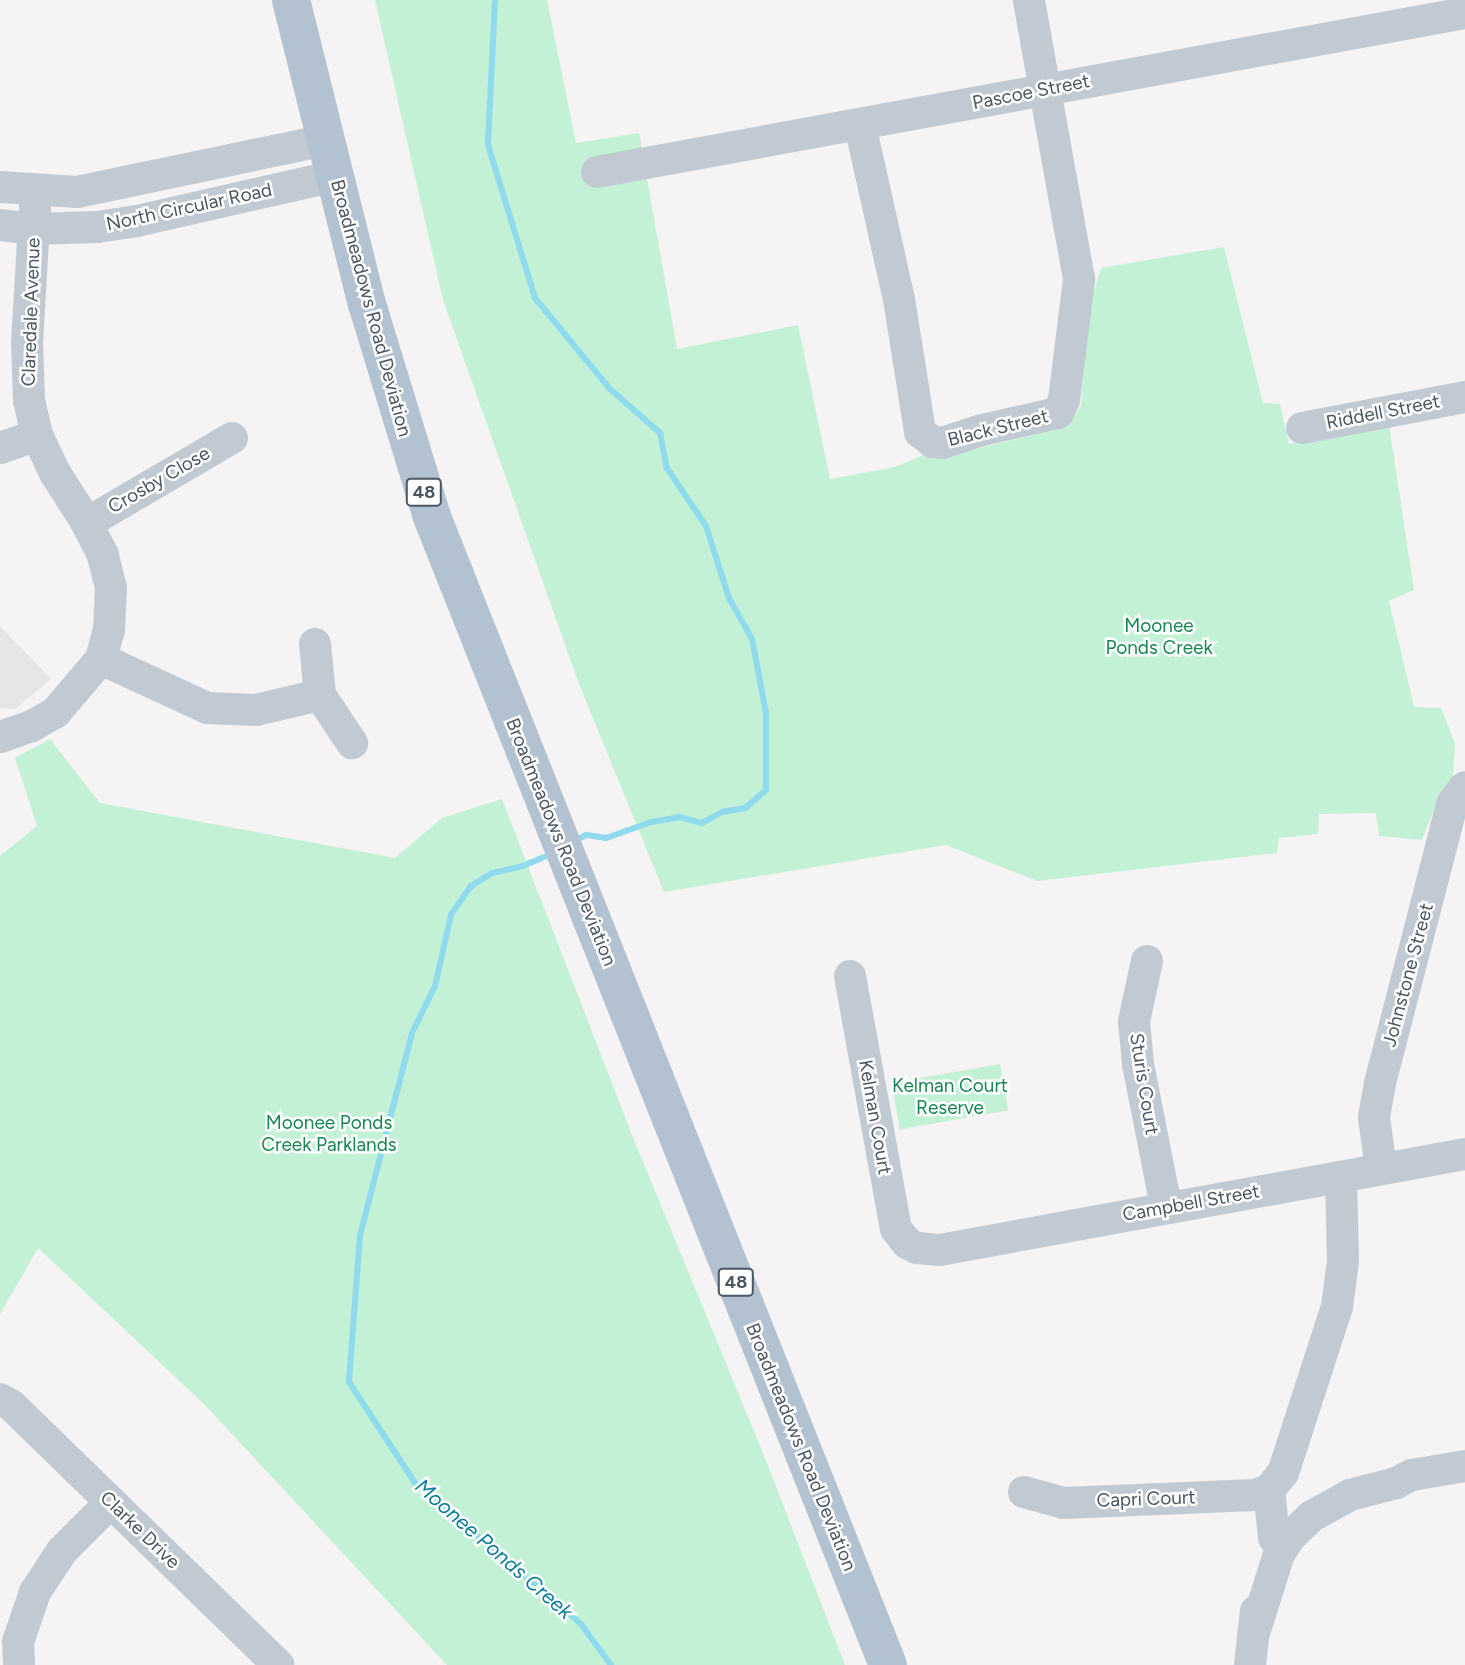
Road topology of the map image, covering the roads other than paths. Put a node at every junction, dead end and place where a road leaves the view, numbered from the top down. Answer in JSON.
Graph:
{"nodes":[{"id":1,"x":291,"y":0,"type":"edge"},
{"id":2,"x":1029,"y":0,"type":"edge"},
{"id":3,"x":1465,"y":13,"type":"edge"},
{"id":4,"x":1045,"y":89,"type":"junction"},
{"id":5,"x":860,"y":125,"type":"junction"},
{"id":6,"x":330,"y":158,"type":"junction"},
{"id":7,"x":173,"y":172,"type":"junction"},
{"id":8,"x":597,"y":172,"type":"dead end"},
{"id":9,"x":0,"y":187,"type":"edge"},
{"id":10,"x":36,"y":192,"type":"junction"},
{"id":11,"x":184,"y":210,"type":"junction"},
{"id":12,"x":0,"y":225,"type":"edge"},
{"id":13,"x":33,"y":229,"type":"junction"},
{"id":14,"x":1465,"y":397,"type":"edge"},
{"id":15,"x":1301,"y":428,"type":"dead end"},
{"id":16,"x":37,"y":435,"type":"junction"},
{"id":17,"x":232,"y":438,"type":"dead end"},
{"id":18,"x":0,"y":448,"type":"edge"},
{"id":19,"x":88,"y":523,"type":"junction"},
{"id":20,"x":316,"y":644,"type":"dead end"},
{"id":21,"x":100,"y":659,"type":"junction"},
{"id":22,"x":320,"y":695,"type":"junction"},
{"id":23,"x":0,"y":737,"type":"edge"},
{"id":24,"x":352,"y":743,"type":"dead end"},
{"id":25,"x":1465,"y":787,"type":"edge"},
{"id":26,"x":1147,"y":961,"type":"dead end"},
{"id":27,"x":849,"y":976,"type":"dead end"},
{"id":28,"x":1465,"y":1154,"type":"edge"},
{"id":29,"x":1381,"y":1169,"type":"junction"},
{"id":30,"x":1341,"y":1177,"type":"junction"},
{"id":31,"x":1166,"y":1207,"type":"junction"},
{"id":32,"x":917,"y":1248,"type":"joint"},
{"id":33,"x":0,"y":1399,"type":"edge"},
{"id":34,"x":1465,"y":1466,"type":"edge"},
{"id":35,"x":1269,"y":1490,"type":"junction"},
{"id":36,"x":1024,"y":1492,"type":"dead end"},
{"id":37,"x":111,"y":1502,"type":"junction"},
{"id":38,"x":1288,"y":1527,"type":"junction"},
{"id":39,"x":19,"y":1665,"type":"edge"},
{"id":40,"x":278,"y":1665,"type":"edge"},
{"id":41,"x":888,"y":1665,"type":"edge"},
{"id":42,"x":1250,"y":1665,"type":"edge"}],
"edges":[{"from":1,"to":6,"type":"main road","name":"Broadmeadows Road Deviation","number":"48"},
{"from":2,"to":4,"type":"street","name":"Black Street"},
{"from":3,"to":4,"type":"street","name":"Pascoe Street"},
{"from":4,"to":5,"type":"street","name":"Pascoe Street"},
{"from":4,"to":5,"type":"street","name":"Black Street"},
{"from":5,"to":8,"type":"street","name":"Pascoe Street"},
{"from":6,"to":7,"type":"street","name":"North Circular Road"},
{"from":6,"to":11,"type":"street","name":"North Circular Road"},
{"from":6,"to":41,"type":"main road","name":"Broadmeadows Road Deviation","number":"48"},
{"from":7,"to":10,"type":"street","name":"North Circular Road"},
{"from":7,"to":11,"type":"street"},
{"from":9,"to":10,"type":"street","name":"North Circular Road"},
{"from":10,"to":13,"type":"street","name":"Claredale Avenue"},
{"from":11,"to":13,"type":"street","name":"North Circular Road"},
{"from":12,"to":13,"type":"street","name":"North Circular Road"},
{"from":13,"to":16,"type":"street","name":"Claredale Avenue"},
{"from":14,"to":15,"type":"street","name":"Riddell Street"},
{"from":16,"to":18,"type":"street"},
{"from":16,"to":19,"type":"street","name":"Claredale Avenue"},
{"from":17,"to":19,"type":"street","name":"Crosby Close"},
{"from":19,"to":21,"type":"street","name":"Claredale Avenue"},
{"from":20,"to":22,"type":"street"},
{"from":21,"to":22,"type":"street"},
{"from":21,"to":23,"type":"street","name":"Claredale Avenue"},
{"from":22,"to":24,"type":"street"},
{"from":25,"to":29,"type":"street","name":"Johnstone Street"},
{"from":26,"to":31,"type":"street","name":"Sturis Court"},
{"from":27,"to":32,"type":"street","name":"Kelman Court"},
{"from":28,"to":29,"type":"street","name":"Campbell Street"},
{"from":29,"to":30,"type":"street","name":"Campbell Street"},
{"from":30,"to":31,"type":"street","name":"Campbell Street"},
{"from":30,"to":35,"type":"street"},
{"from":31,"to":32,"type":"street","name":"Campbell Street"},
{"from":33,"to":37,"type":"street","name":"Clarke Drive"},
{"from":34,"to":38,"type":"street"},
{"from":35,"to":36,"type":"street","name":"Capri Court"},
{"from":35,"to":38,"type":"street"},
{"from":37,"to":39,"type":"street"},
{"from":37,"to":40,"type":"street","name":"Clarke Drive"},
{"from":38,"to":42,"type":"street"}]}
